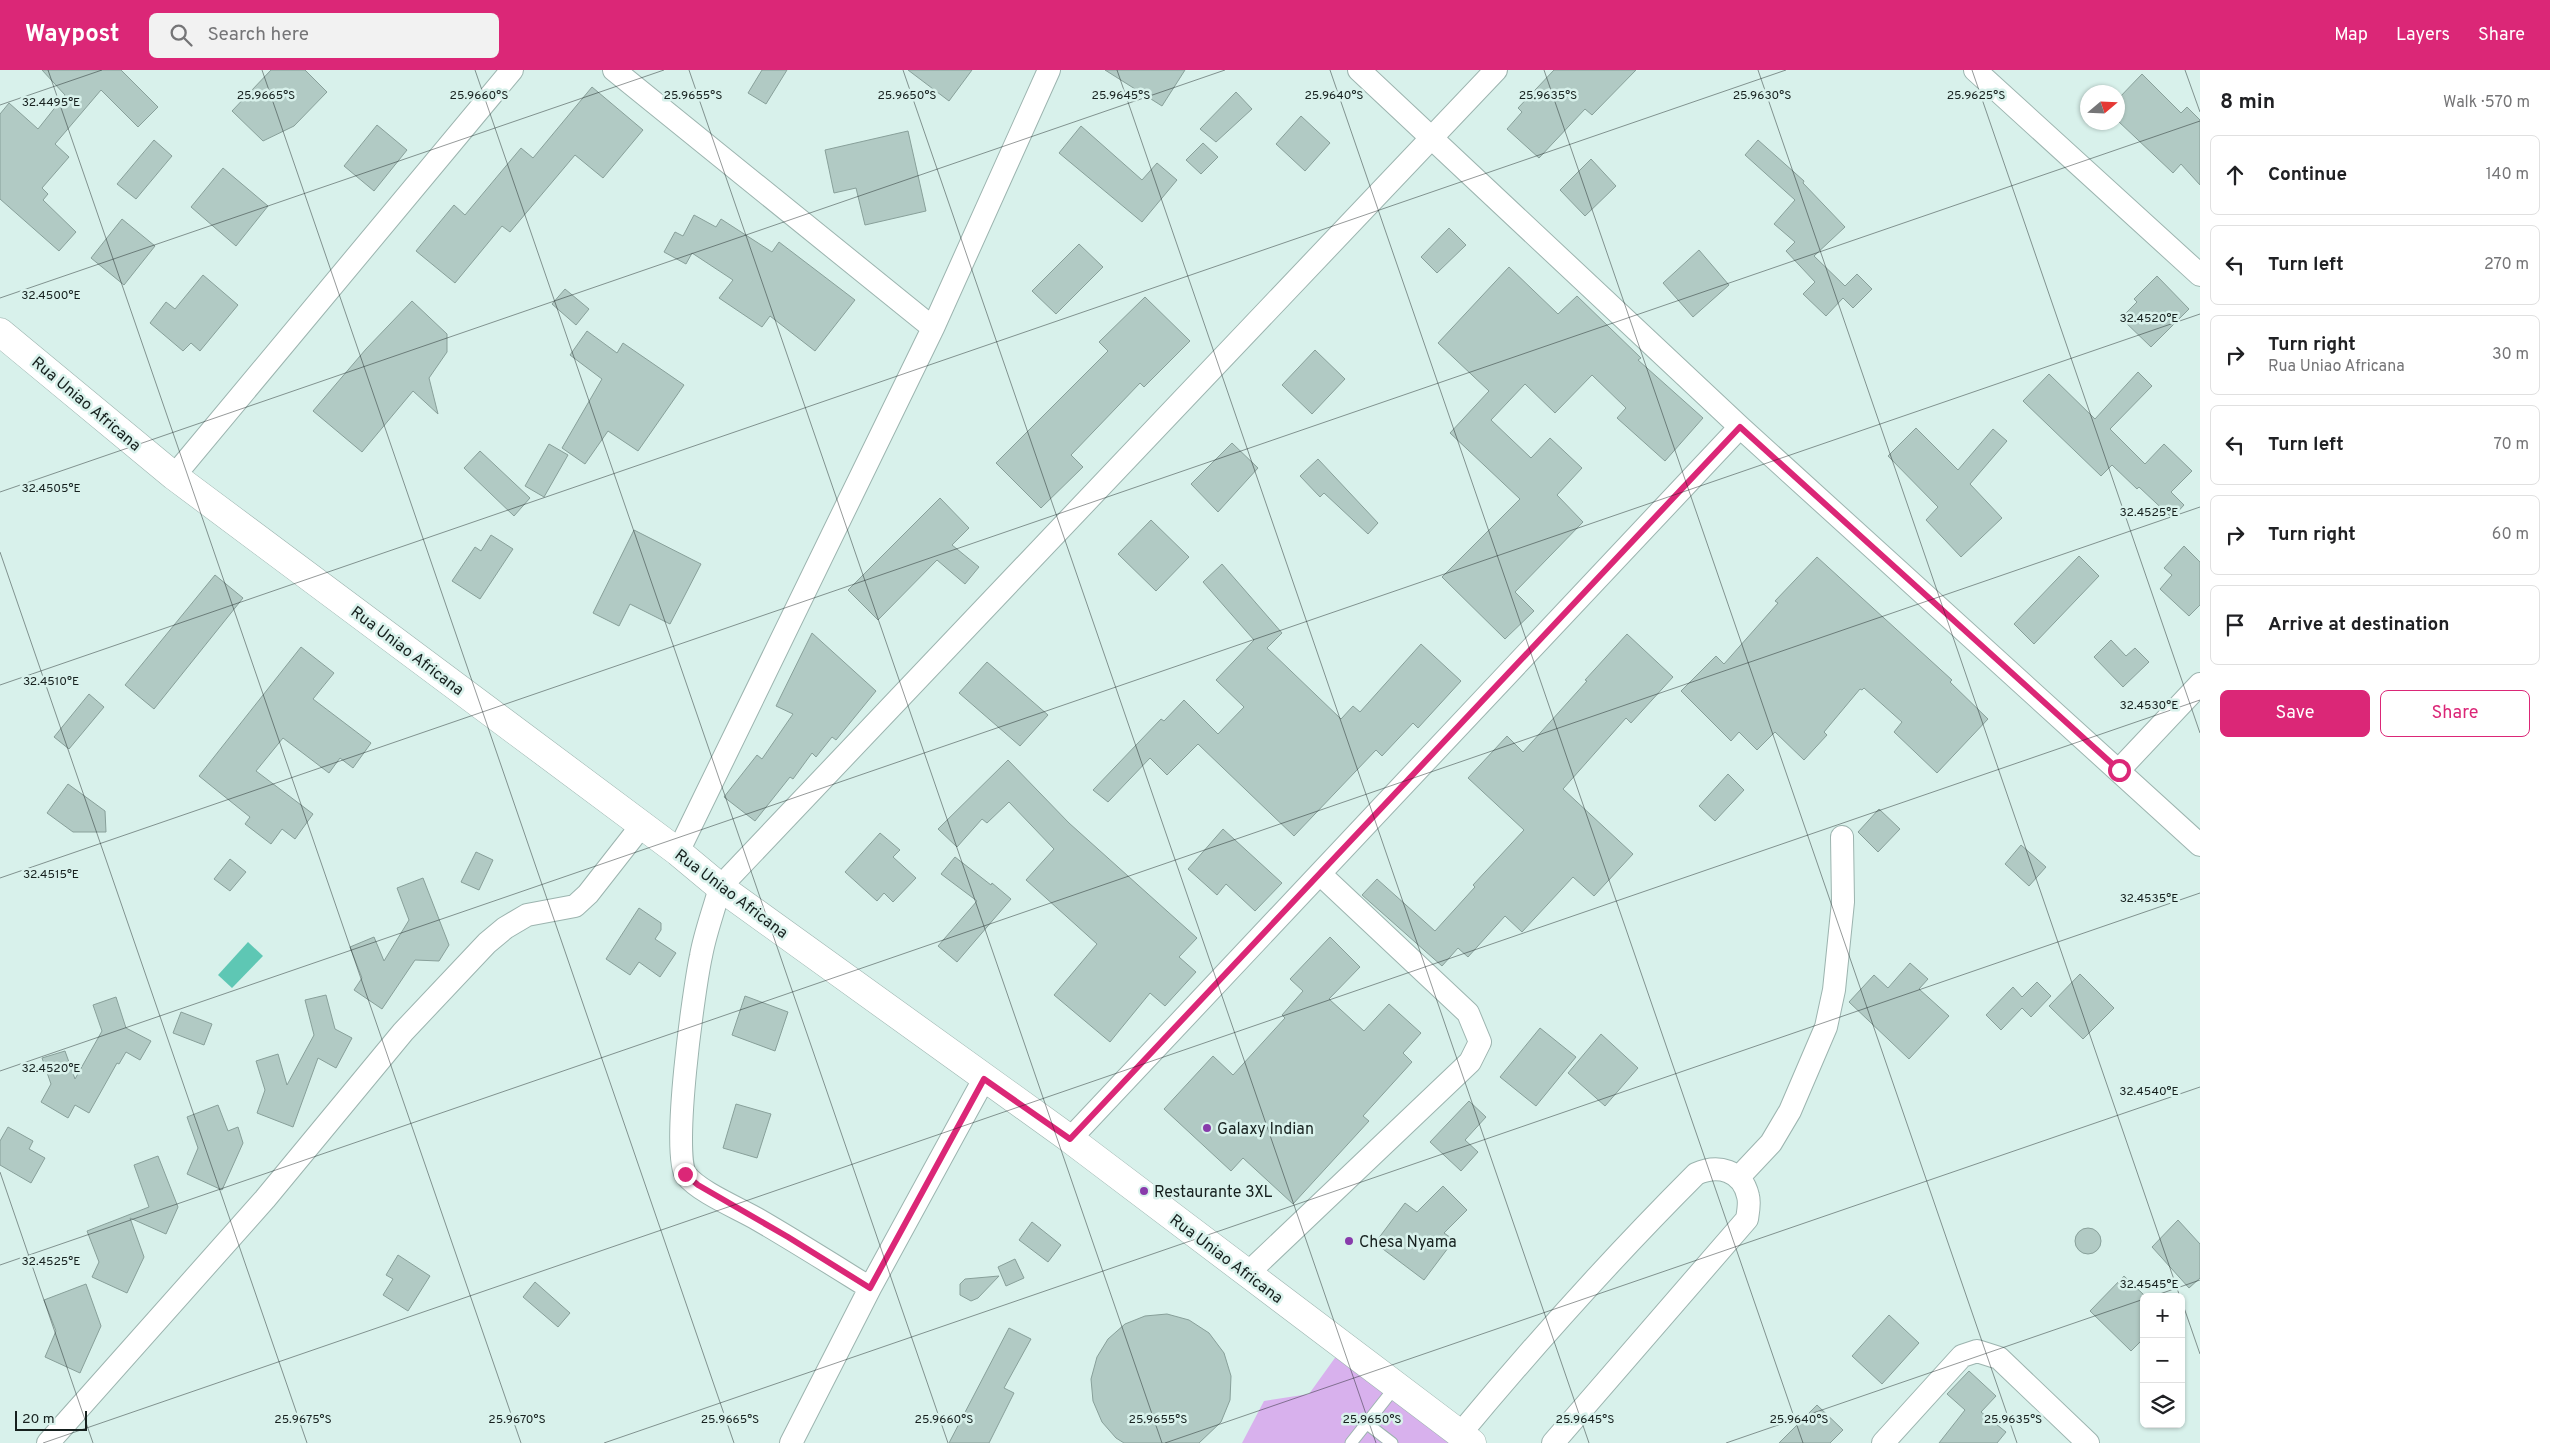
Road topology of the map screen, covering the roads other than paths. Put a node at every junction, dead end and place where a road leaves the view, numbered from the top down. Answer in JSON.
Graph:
{"nodes":[{"id":1,"x":512,"y":70,"type":"edge"},
{"id":2,"x":614,"y":70,"type":"edge"},
{"id":3,"x":1049,"y":70,"type":"edge"},
{"id":4,"x":1359,"y":70,"type":"edge"},
{"id":5,"x":1496,"y":70,"type":"edge"},
{"id":6,"x":1976,"y":70,"type":"edge"},
{"id":7,"x":1432,"y":137,"type":"junction"},
{"id":8,"x":2200,"y":275,"type":"edge"},
{"id":9,"x":933,"y":328,"type":"junction"},
{"id":10,"x":0,"y":332,"type":"edge"},
{"id":11,"x":1740,"y":427,"type":"junction"},
{"id":12,"x":174,"y":476,"type":"junction"},
{"id":13,"x":2200,"y":684,"type":"edge"},
{"id":14,"x":2119,"y":770,"type":"junction"},
{"id":15,"x":642,"y":825,"type":"junction"},
{"id":16,"x":1842,"y":837,"type":"dead end"},
{"id":17,"x":2200,"y":845,"type":"edge"},
{"id":18,"x":678,"y":852,"type":"junction"},
{"id":19,"x":1320,"y":874,"type":"junction"},
{"id":20,"x":720,"y":887,"type":"junction"},
{"id":21,"x":984,"y":1079,"type":"junction"},
{"id":22,"x":1070,"y":1139,"type":"junction"},
{"id":23,"x":1739,"y":1177,"type":"junction"},
{"id":24,"x":1247,"y":1274,"type":"junction"},
{"id":25,"x":870,"y":1288,"type":"junction"},
{"id":26,"x":1396,"y":1386,"type":"junction"},
{"id":27,"x":1366,"y":1422,"type":"junction"},
{"id":28,"x":1466,"y":1439,"type":"edge"},
{"id":29,"x":48,"y":1443,"type":"edge"},
{"id":30,"x":791,"y":1443,"type":"edge"},
{"id":31,"x":1351,"y":1443,"type":"edge"},
{"id":32,"x":1392,"y":1443,"type":"edge"},
{"id":33,"x":1553,"y":1443,"type":"edge"},
{"id":34,"x":1883,"y":1443,"type":"edge"},
{"id":35,"x":2088,"y":1443,"type":"edge"}],
"edges":[{"from":1,"to":12,"type":"street"},
{"from":2,"to":9,"type":"street"},
{"from":3,"to":9,"type":"street"},
{"from":4,"to":7,"type":"street"},
{"from":5,"to":7,"type":"street"},
{"from":6,"to":8,"type":"street"},
{"from":7,"to":11,"type":"street"},
{"from":7,"to":20,"type":"street"},
{"from":9,"to":18,"type":"street"},
{"from":10,"to":12,"type":"main road","name":"Rua Uniao Africana"},
{"from":11,"to":14,"type":"street"},
{"from":11,"to":19,"type":"street"},
{"from":12,"to":15,"type":"main road","name":"Rua Uniao Africana"},
{"from":13,"to":14,"type":"street"},
{"from":14,"to":17,"type":"street"},
{"from":15,"to":18,"type":"main road","name":"Rua Uniao Africana"},
{"from":15,"to":29,"type":"street"},
{"from":16,"to":23,"type":"street"},
{"from":18,"to":20,"type":"main road","name":"Rua Uniao Africana"},
{"from":19,"to":22,"type":"street"},
{"from":19,"to":24,"type":"street"},
{"from":20,"to":21,"type":"main road","name":"Rua Uniao Africana"},
{"from":20,"to":25,"type":"street"},
{"from":21,"to":22,"type":"main road","name":"Rua Uniao Africana"},
{"from":21,"to":25,"type":"street"},
{"from":22,"to":24,"type":"main road","name":"Rua Uniao Africana"},
{"from":23,"to":28,"type":"street"},
{"from":23,"to":33,"type":"street"},
{"from":24,"to":26,"type":"main road","name":"Rua Uniao Africana"},
{"from":25,"to":30,"type":"street"},
{"from":26,"to":27,"type":"lane"},
{"from":26,"to":28,"type":"main road","name":"Rua Uniao Africana"},
{"from":27,"to":31,"type":"lane"},
{"from":27,"to":32,"type":"lane"},
{"from":34,"to":35,"type":"street"}]}
